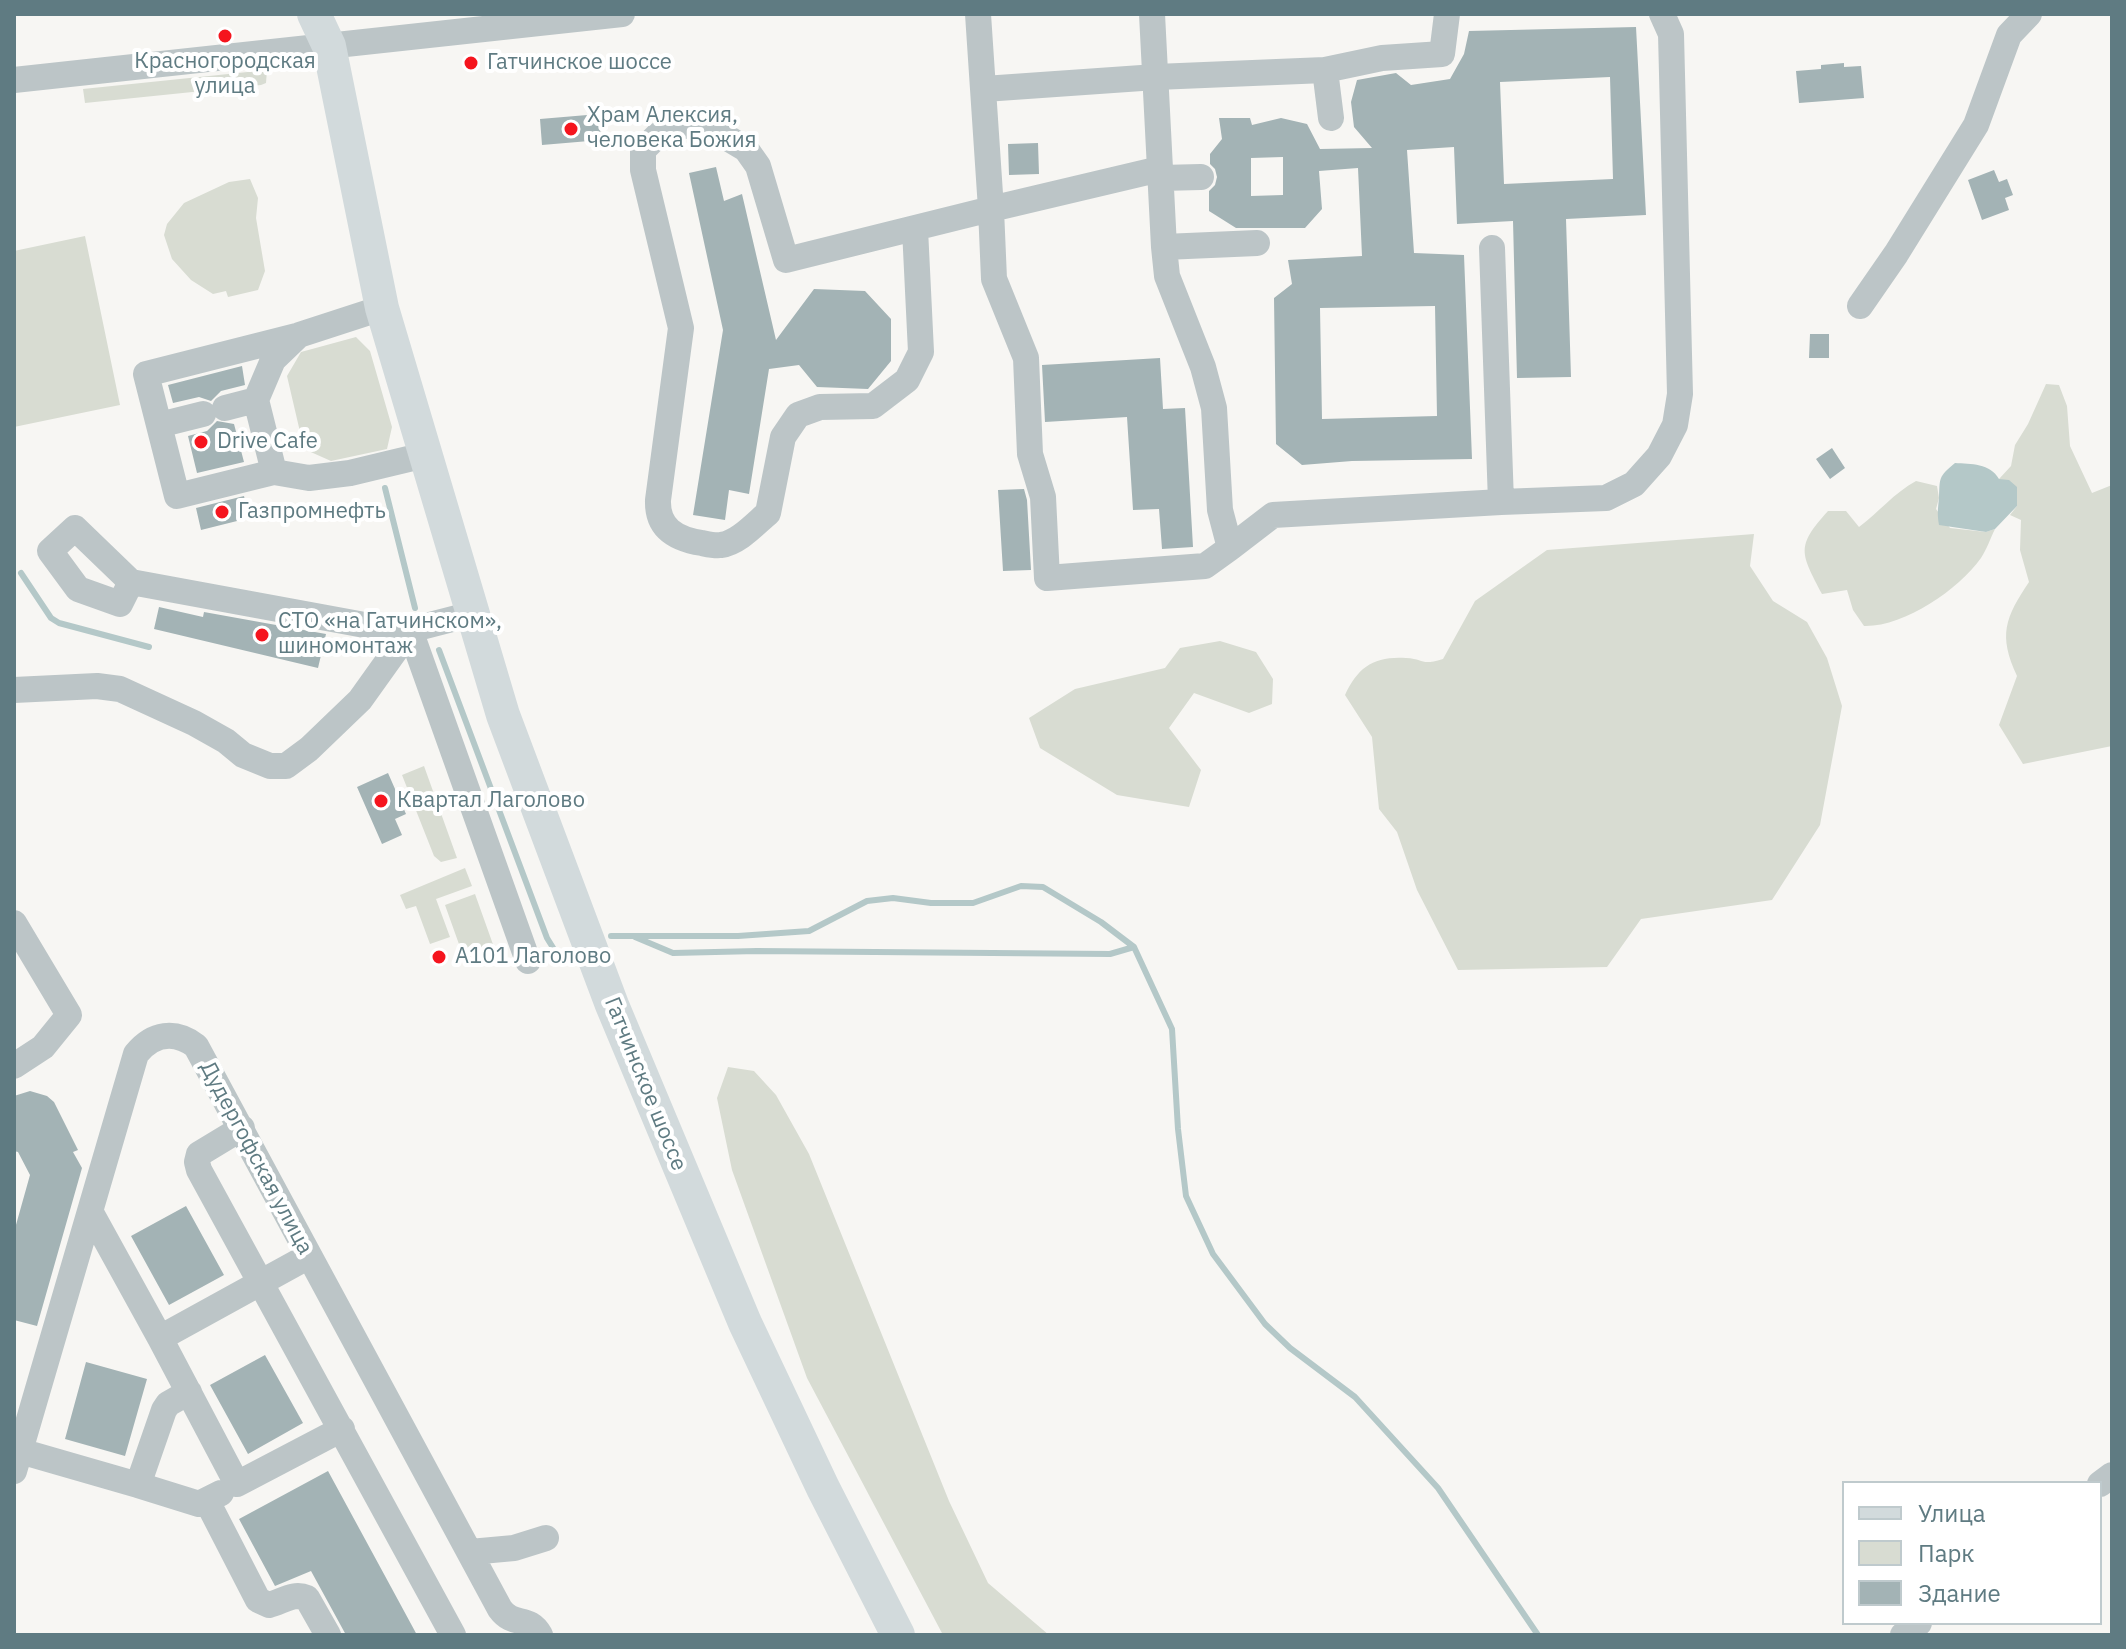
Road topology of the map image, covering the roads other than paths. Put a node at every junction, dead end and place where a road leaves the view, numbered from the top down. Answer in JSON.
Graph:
{"nodes":[{"id":1,"x":314,"y":14,"type":"edge"},
{"id":2,"x":978,"y":14,"type":"edge"},
{"id":3,"x":1152,"y":14,"type":"edge"},
{"id":4,"x":1447,"y":14,"type":"edge"},
{"id":5,"x":1662,"y":14,"type":"edge"},
{"id":6,"x":2029,"y":14,"type":"edge"},
{"id":7,"x":610,"y":15,"type":"edge"},
{"id":8,"x":331,"y":30,"type":"edge"},
{"id":9,"x":1325,"y":70,"type":"junction"},
{"id":10,"x":1156,"y":77,"type":"junction"},
{"id":11,"x":14,"y":80,"type":"edge"},
{"id":12,"x":984,"y":89,"type":"junction"},
{"id":13,"x":1331,"y":118,"type":"dead end"},
{"id":14,"x":1161,"y":173,"type":"junction"},
{"id":15,"x":1201,"y":177,"type":"dead end"},
{"id":16,"x":991,"y":209,"type":"junction"},
{"id":17,"x":915,"y":229,"type":"junction"},
{"id":18,"x":1257,"y":243,"type":"dead end"},
{"id":19,"x":1164,"y":247,"type":"junction"},
{"id":20,"x":1492,"y":248,"type":"dead end"},
{"id":21,"x":1860,"y":306,"type":"dead end"},
{"id":22,"x":382,"y":308,"type":"junction"},
{"id":23,"x":299,"y":335,"type":"junction"},
{"id":24,"x":256,"y":400,"type":"junction"},
{"id":25,"x":159,"y":425,"type":"junction"},
{"id":26,"x":425,"y":455,"type":"junction"},
{"id":27,"x":274,"y":472,"type":"junction"},
{"id":28,"x":1501,"y":502,"type":"junction"},
{"id":29,"x":1220,"y":510,"type":"junction"},
{"id":30,"x":1273,"y":515,"type":"junction"},
{"id":31,"x":1230,"y":548,"type":"junction"},
{"id":32,"x":131,"y":582,"type":"dead end"},
{"id":33,"x":472,"y":614,"type":"junction"},
{"id":34,"x":410,"y":630,"type":"junction"},
{"id":35,"x":14,"y":690,"type":"edge"},
{"id":36,"x":14,"y":923,"type":"edge"},
{"id":37,"x":528,"y":961,"type":"dead end"},
{"id":38,"x":14,"y":1066,"type":"edge"},
{"id":39,"x":242,"y":1128,"type":"junction"},
{"id":40,"x":90,"y":1211,"type":"junction"},
{"id":41,"x":309,"y":1256,"type":"junction"},
{"id":42,"x":261,"y":1283,"type":"junction"},
{"id":43,"x":160,"y":1338,"type":"junction"},
{"id":44,"x":189,"y":1392,"type":"junction"},
{"id":45,"x":24,"y":1402,"type":"edge"},
{"id":46,"x":342,"y":1429,"type":"junction"},
{"id":47,"x":17,"y":1461,"type":"edge"},
{"id":48,"x":237,"y":1484,"type":"junction"},
{"id":49,"x":138,"y":1485,"type":"junction"},
{"id":50,"x":207,"y":1501,"type":"junction"},
{"id":51,"x":546,"y":1538,"type":"dead end"},
{"id":52,"x":470,"y":1552,"type":"junction"},
{"id":53,"x":328,"y":1635,"type":"edge"},
{"id":54,"x":453,"y":1635,"type":"edge"},
{"id":55,"x":540,"y":1635,"type":"edge"},
{"id":56,"x":898,"y":1635,"type":"edge"}],
"edges":[{"from":1,"to":8,"type":"main road","name":"Гатчинское шоссе"},
{"from":2,"to":12,"type":"street"},
{"from":3,"to":10,"type":"street"},
{"from":4,"to":9,"type":"street"},
{"from":5,"to":28,"type":"street"},
{"from":6,"to":21,"type":"street"},
{"from":7,"to":8,"type":"street"},
{"from":8,"to":11,"type":"street"},
{"from":8,"to":22,"type":"main road","name":"Гатчинское шоссе"},
{"from":9,"to":10,"type":"street"},
{"from":9,"to":13,"type":"street"},
{"from":10,"to":12,"type":"street"},
{"from":10,"to":14,"type":"street"},
{"from":12,"to":16,"type":"street"},
{"from":14,"to":15,"type":"street"},
{"from":14,"to":16,"type":"street"},
{"from":14,"to":19,"type":"street"},
{"from":16,"to":17,"type":"street"},
{"from":16,"to":31,"type":"street"},
{"from":17,"to":17,"type":"street"},
{"from":18,"to":19,"type":"street"},
{"from":19,"to":29,"type":"street"},
{"from":20,"to":28,"type":"street"},
{"from":22,"to":23,"type":"street"},
{"from":22,"to":26,"type":"main road","name":"Гатчинское шоссе"},
{"from":23,"to":24,"type":"street"},
{"from":23,"to":25,"type":"street"},
{"from":24,"to":25,"type":"street"},
{"from":24,"to":27,"type":"street"},
{"from":25,"to":27,"type":"street"},
{"from":26,"to":27,"type":"street"},
{"from":26,"to":33,"type":"main road","name":"Гатчинское шоссе"},
{"from":28,"to":30,"type":"street"},
{"from":29,"to":30,"type":"street"},
{"from":29,"to":31,"type":"street"},
{"from":30,"to":31,"type":"street"},
{"from":32,"to":34,"type":"street"},
{"from":33,"to":34,"type":"street"},
{"from":33,"to":56,"type":"main road","name":"Гатчинское шоссе"},
{"from":34,"to":35,"type":"street"},
{"from":34,"to":37,"type":"street"},
{"from":36,"to":38,"type":"street"},
{"from":39,"to":40,"type":"street","name":"Дудергофская улица"},
{"from":39,"to":41,"type":"street","name":"Дудергофская улица"},
{"from":39,"to":42,"type":"street"},
{"from":40,"to":43,"type":"street"},
{"from":40,"to":45,"type":"street","name":"Дудергофская улица"},
{"from":41,"to":42,"type":"street"},
{"from":41,"to":52,"type":"street","name":"Дудергофская улица"},
{"from":42,"to":43,"type":"street"},
{"from":42,"to":46,"type":"street"},
{"from":43,"to":44,"type":"street"},
{"from":44,"to":48,"type":"street"},
{"from":44,"to":49,"type":"street"},
{"from":45,"to":47,"type":"street","name":"Дудергофская улица"},
{"from":46,"to":48,"type":"street"},
{"from":46,"to":54,"type":"street"},
{"from":47,"to":49,"type":"street"},
{"from":48,"to":50,"type":"street"},
{"from":49,"to":50,"type":"street"},
{"from":50,"to":53,"type":"street"},
{"from":51,"to":52,"type":"street"},
{"from":52,"to":55,"type":"street","name":"Дудергофская улица"}]}
